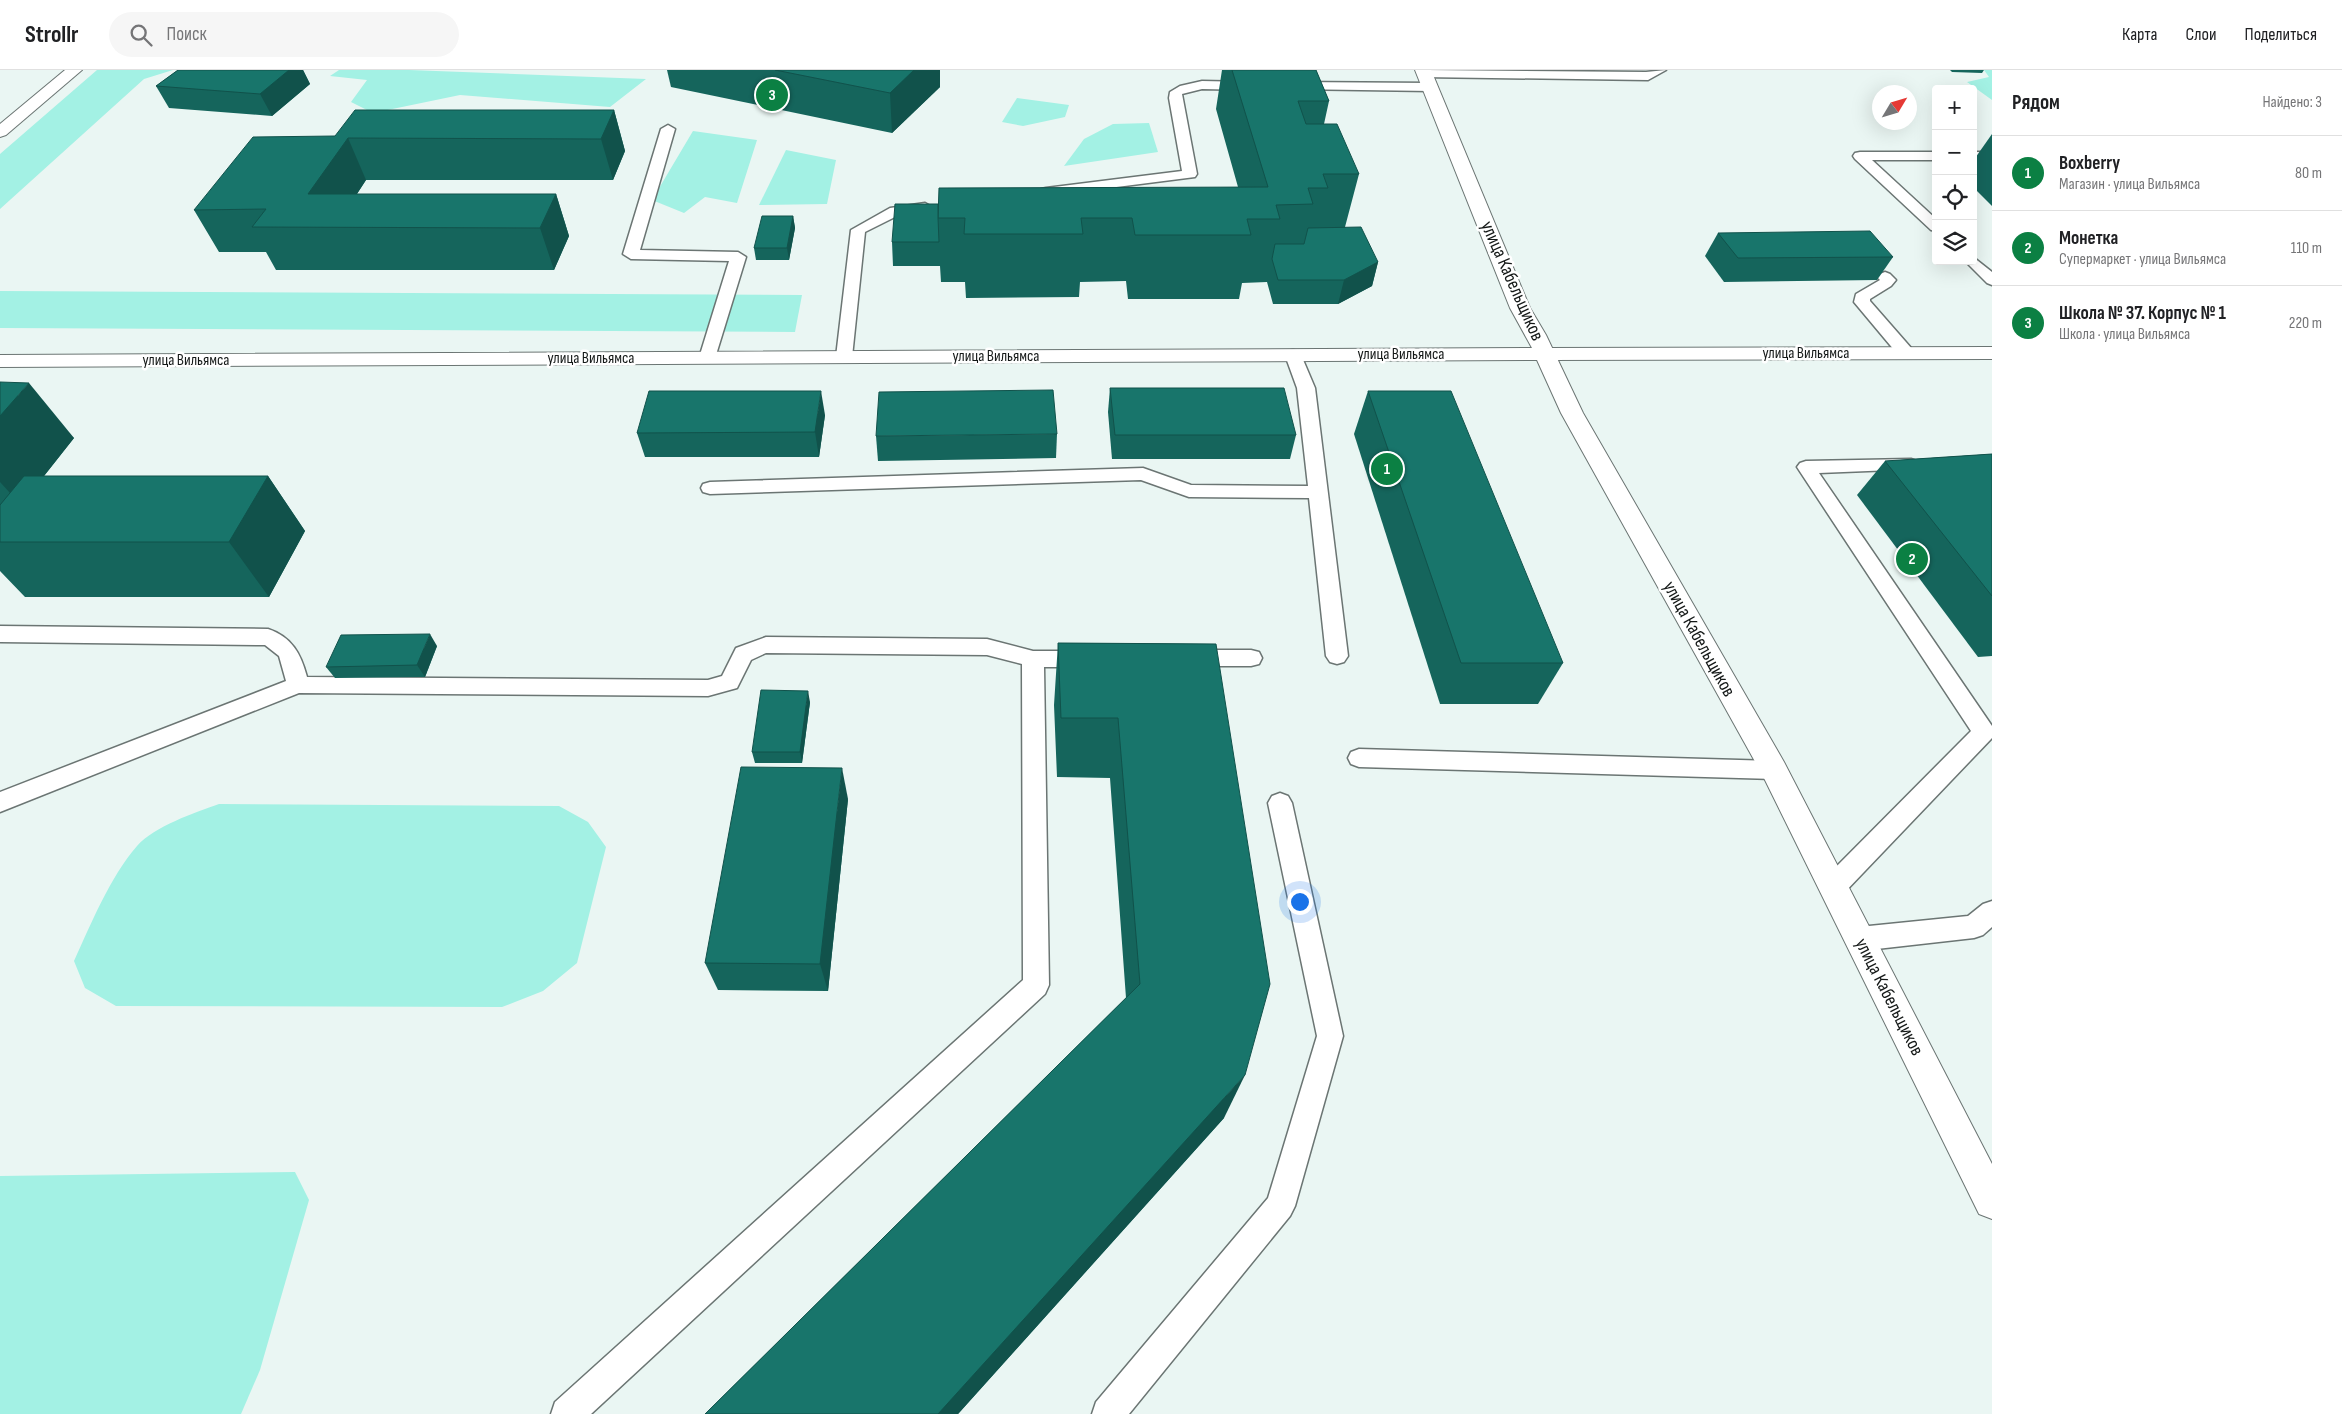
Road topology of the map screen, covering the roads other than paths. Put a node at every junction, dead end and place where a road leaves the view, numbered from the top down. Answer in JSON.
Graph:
{"nodes":[{"id":1,"x":74,"y":70,"type":"edge"},
{"id":2,"x":1217,"y":70,"type":"edge"},
{"id":3,"x":1660,"y":70,"type":"edge"},
{"id":4,"x":1426,"y":77,"type":"edge"},
{"id":5,"x":1228,"y":86,"type":"junction"},
{"id":6,"x":668,"y":129,"type":"dead end"},
{"id":7,"x":0,"y":132,"type":"edge"},
{"id":8,"x":1932,"y":156,"type":"edge"},
{"id":9,"x":1977,"y":156,"type":"edge"},
{"id":10,"x":1992,"y":156,"type":"edge"},
{"id":11,"x":1032,"y":194,"type":"edge"},
{"id":12,"x":934,"y":206,"type":"edge"},
{"id":13,"x":1932,"y":223,"type":"edge"},
{"id":14,"x":1976,"y":265,"type":"edge"},
{"id":15,"x":1885,"y":276,"type":"edge"},
{"id":16,"x":1992,"y":280,"type":"edge"},
{"id":17,"x":1906,"y":353,"type":"junction"},
{"id":18,"x":1992,"y":353,"type":"edge"},
{"id":19,"x":1545,"y":354,"type":"junction"},
{"id":20,"x":1293,"y":355,"type":"junction"},
{"id":21,"x":844,"y":357,"type":"junction"},
{"id":22,"x":707,"y":358,"type":"junction"},
{"id":23,"x":0,"y":361,"type":"edge"},
{"id":24,"x":1933,"y":465,"type":"edge"},
{"id":25,"x":710,"y":488,"type":"dead end"},
{"id":26,"x":1318,"y":492,"type":"junction"},
{"id":27,"x":0,"y":634,"type":"edge"},
{"id":28,"x":1337,"y":656,"type":"dead end"},
{"id":29,"x":1162,"y":658,"type":"edge"},
{"id":30,"x":1251,"y":658,"type":"dead end"},
{"id":31,"x":1032,"y":659,"type":"junction"},
{"id":32,"x":1112,"y":659,"type":"edge"},
{"id":33,"x":298,"y":685,"type":"junction"},
{"id":34,"x":1988,"y":735,"type":"edge"},
{"id":35,"x":1359,"y":758,"type":"dead end"},
{"id":36,"x":1774,"y":770,"type":"junction"},
{"id":37,"x":0,"y":802,"type":"edge"},
{"id":38,"x":1280,"y":803,"type":"dead end"},
{"id":39,"x":1832,"y":887,"type":"junction"},
{"id":40,"x":1992,"y":912,"type":"edge"},
{"id":41,"x":1859,"y":939,"type":"junction"},
{"id":42,"x":1992,"y":1201,"type":"edge"},
{"id":43,"x":567,"y":1414,"type":"edge"},
{"id":44,"x":1108,"y":1414,"type":"edge"}],
"edges":[{"from":1,"to":7,"type":"street"},
{"from":2,"to":5,"type":"lane"},
{"from":3,"to":4,"type":"lane"},
{"from":4,"to":5,"type":"lane"},
{"from":4,"to":19,"type":"street","name":"улица Кабельщиков"},
{"from":5,"to":11,"type":"lane"},
{"from":6,"to":22,"type":"lane"},
{"from":8,"to":13,"type":"lane"},
{"from":9,"to":10,"type":"lane"},
{"from":12,"to":21,"type":"lane"},
{"from":14,"to":16,"type":"lane"},
{"from":15,"to":17,"type":"lane"},
{"from":17,"to":18,"type":"street","name":"улица Вильямса"},
{"from":17,"to":19,"type":"street","name":"улица Вильямса"},
{"from":19,"to":20,"type":"street","name":"улица Вильямса"},
{"from":19,"to":36,"type":"street","name":"улица Кабельщиков"},
{"from":20,"to":21,"type":"street","name":"улица Вильямса"},
{"from":20,"to":26,"type":"lane"},
{"from":21,"to":22,"type":"street","name":"улица Вильямса"},
{"from":22,"to":23,"type":"street","name":"улица Вильямса"},
{"from":24,"to":34,"type":"lane"},
{"from":25,"to":26,"type":"lane"},
{"from":26,"to":28,"type":"lane"},
{"from":27,"to":33,"type":"lane"},
{"from":29,"to":30,"type":"lane"},
{"from":31,"to":32,"type":"lane"},
{"from":31,"to":33,"type":"lane"},
{"from":31,"to":43,"type":"lane"},
{"from":33,"to":37,"type":"lane"},
{"from":34,"to":39,"type":"lane"},
{"from":35,"to":36,"type":"lane"},
{"from":36,"to":39,"type":"street","name":"улица Кабельщиков"},
{"from":38,"to":44,"type":"lane"},
{"from":39,"to":41,"type":"street","name":"улица Кабельщиков"},
{"from":40,"to":41,"type":"lane"},
{"from":41,"to":42,"type":"street","name":"улица Кабельщиков"}]}
